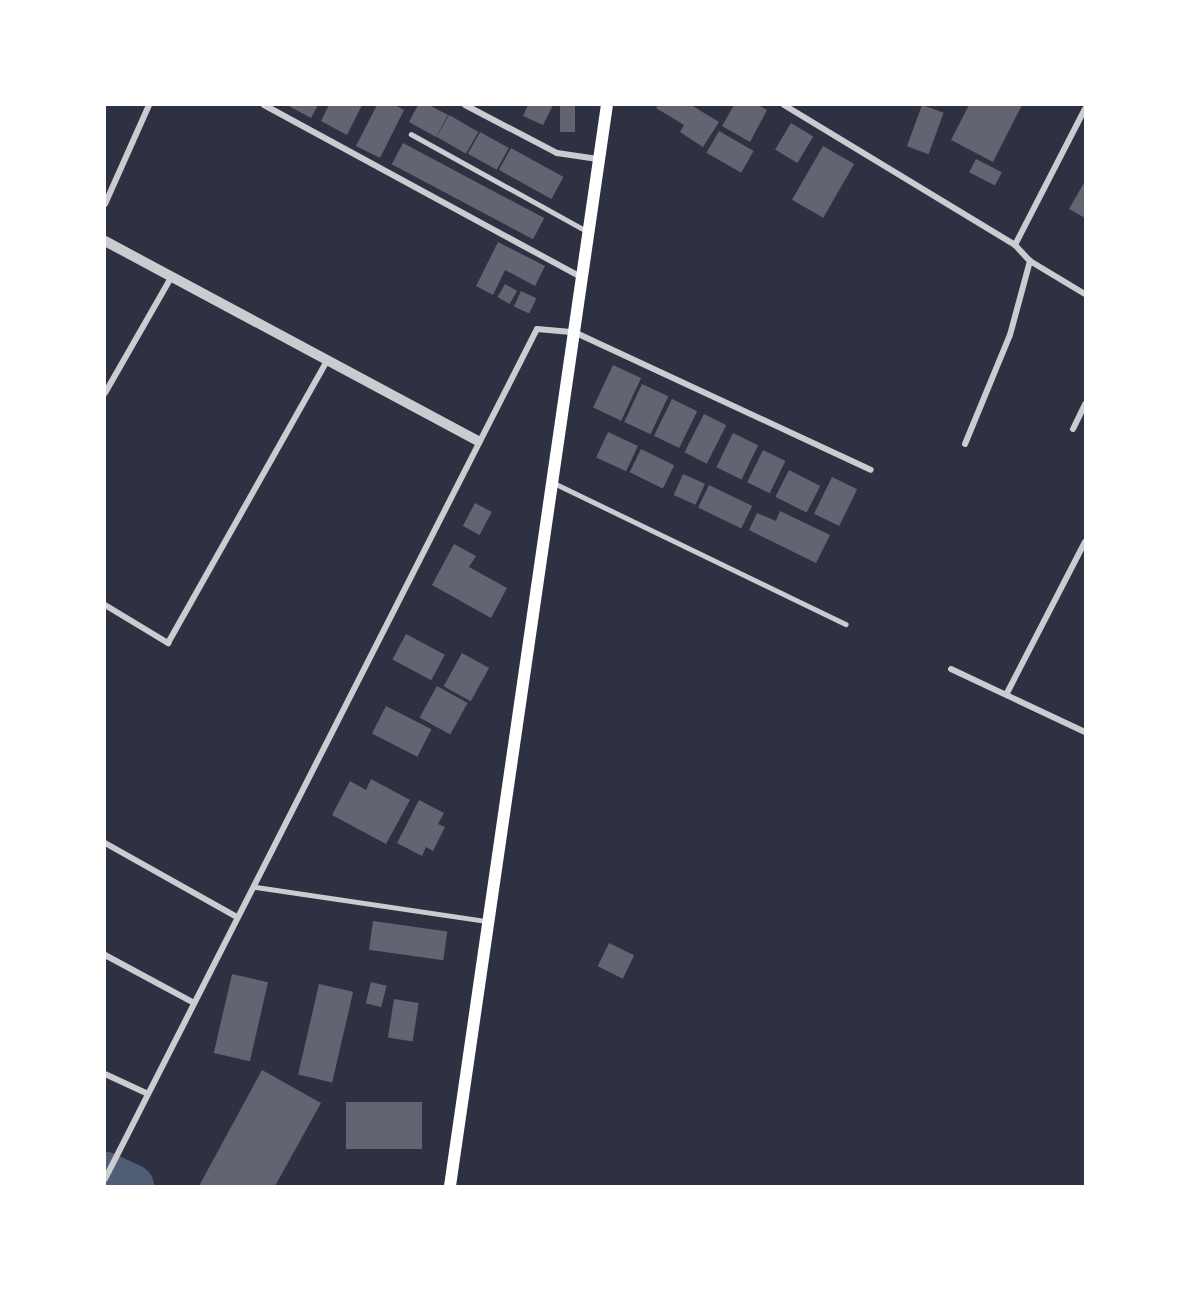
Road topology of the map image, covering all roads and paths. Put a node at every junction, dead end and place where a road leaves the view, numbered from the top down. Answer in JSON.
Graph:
{"nodes":[{"id":1,"x":149,"y":105,"type":"edge"},
{"id":2,"x":264,"y":105,"type":"edge"},
{"id":3,"x":465,"y":105,"type":"edge"},
{"id":4,"x":607,"y":105,"type":"edge"},
{"id":5,"x":784,"y":105,"type":"edge"},
{"id":6,"x":1085,"y":109,"type":"edge"},
{"id":7,"x":411,"y":134,"type":"dead end"},
{"id":8,"x":598,"y":159,"type":"junction"},
{"id":9,"x":105,"y":204,"type":"edge"},
{"id":10,"x":588,"y":231,"type":"junction"},
{"id":11,"x":105,"y":241,"type":"edge"},
{"id":12,"x":1015,"y":245,"type":"junction"},
{"id":13,"x":1030,"y":261,"type":"junction"},
{"id":14,"x":172,"y":276,"type":"junction"},
{"id":15,"x":582,"y":278,"type":"junction"},
{"id":16,"x":1085,"y":294,"type":"edge"},
{"id":17,"x":574,"y":332,"type":"junction"},
{"id":18,"x":327,"y":361,"type":"junction"},
{"id":19,"x":105,"y":393,"type":"edge"},
{"id":20,"x":1085,"y":404,"type":"edge"},
{"id":21,"x":1073,"y":429,"type":"dead end"},
{"id":22,"x":478,"y":441,"type":"junction"},
{"id":23,"x":965,"y":444,"type":"dead end"},
{"id":24,"x":871,"y":470,"type":"dead end"},
{"id":25,"x":552,"y":482,"type":"junction"},
{"id":26,"x":1085,"y":542,"type":"edge"},
{"id":27,"x":105,"y":605,"type":"edge"},
{"id":28,"x":846,"y":624,"type":"dead end"},
{"id":29,"x":951,"y":669,"type":"dead end"},
{"id":30,"x":1007,"y":693,"type":"junction"},
{"id":31,"x":1085,"y":732,"type":"edge"},
{"id":32,"x":105,"y":843,"type":"edge"},
{"id":33,"x":256,"y":887,"type":"junction"},
{"id":34,"x":237,"y":917,"type":"junction"},
{"id":35,"x":488,"y":921,"type":"junction"},
{"id":36,"x":105,"y":955,"type":"edge"},
{"id":37,"x":194,"y":1003,"type":"junction"},
{"id":38,"x":105,"y":1074,"type":"edge"},
{"id":39,"x":148,"y":1094,"type":"junction"},
{"id":40,"x":105,"y":1179,"type":"edge"},
{"id":41,"x":450,"y":1186,"type":"edge"}],
"edges":[{"from":1,"to":9,"type":"street"},
{"from":2,"to":15,"type":"street"},
{"from":3,"to":8,"type":"street"},
{"from":4,"to":8,"type":"main road"},
{"from":5,"to":12,"type":"street"},
{"from":6,"to":12,"type":"street"},
{"from":7,"to":10,"type":"lane"},
{"from":8,"to":10,"type":"main road"},
{"from":10,"to":15,"type":"main road"},
{"from":11,"to":14,"type":"street"},
{"from":12,"to":13,"type":"street"},
{"from":13,"to":16,"type":"street"},
{"from":13,"to":23,"type":"street"},
{"from":14,"to":18,"type":"street"},
{"from":14,"to":19,"type":"street"},
{"from":15,"to":17,"type":"main road"},
{"from":17,"to":22,"type":"street"},
{"from":17,"to":24,"type":"street"},
{"from":17,"to":25,"type":"main road"},
{"from":18,"to":22,"type":"street"},
{"from":18,"to":27,"type":"street"},
{"from":20,"to":21,"type":"street"},
{"from":22,"to":33,"type":"street"},
{"from":25,"to":28,"type":"lane"},
{"from":25,"to":35,"type":"main road"},
{"from":26,"to":30,"type":"street"},
{"from":29,"to":30,"type":"street"},
{"from":30,"to":31,"type":"street"},
{"from":32,"to":34,"type":"street"},
{"from":33,"to":34,"type":"street"},
{"from":33,"to":35,"type":"lane"},
{"from":34,"to":37,"type":"street"},
{"from":35,"to":41,"type":"main road"},
{"from":36,"to":37,"type":"street"},
{"from":37,"to":39,"type":"street"},
{"from":38,"to":39,"type":"street"},
{"from":39,"to":40,"type":"street"}]}
